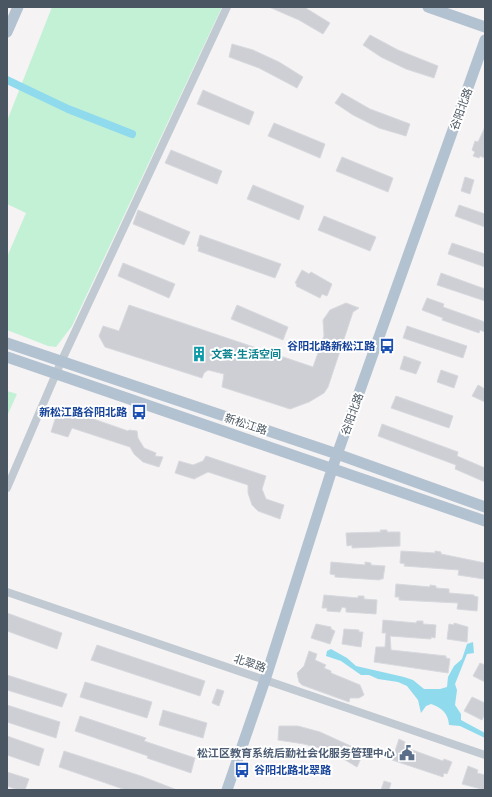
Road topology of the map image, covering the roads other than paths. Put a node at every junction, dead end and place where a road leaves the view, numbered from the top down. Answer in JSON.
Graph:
{"nodes":[{"id":1,"x":18,"y":7,"type":"edge"},
{"id":2,"x":227,"y":7,"type":"edge"},
{"id":3,"x":428,"y":7,"type":"edge"},
{"id":4,"x":485,"y":27,"type":"edge"},
{"id":5,"x":7,"y":32,"type":"edge"},
{"id":6,"x":485,"y":40,"type":"edge"},
{"id":7,"x":7,"y":343,"type":"edge"},
{"id":8,"x":7,"y":357,"type":"edge"},
{"id":9,"x":61,"y":362,"type":"junction"},
{"id":10,"x":56,"y":373,"type":"junction"},
{"id":11,"x":337,"y":454,"type":"junction"},
{"id":12,"x":332,"y":469,"type":"junction"},
{"id":13,"x":7,"y":488,"type":"edge"},
{"id":14,"x":485,"y":507,"type":"edge"},
{"id":15,"x":485,"y":521,"type":"edge"},
{"id":16,"x":7,"y":592,"type":"edge"},
{"id":17,"x":265,"y":680,"type":"junction"},
{"id":18,"x":485,"y":756,"type":"edge"},
{"id":19,"x":227,"y":790,"type":"edge"}],
"edges":[{"from":1,"to":5,"type":"main road"},
{"from":2,"to":9,"type":"street"},
{"from":3,"to":4,"type":"main road"},
{"from":6,"to":11,"type":"main road","name":"谷阳北路"},
{"from":7,"to":9,"type":"main road","name":"新松江路"},
{"from":8,"to":10,"type":"main road","name":"新松江路"},
{"from":9,"to":10,"type":"street"},
{"from":9,"to":11,"type":"main road","name":"新松江路"},
{"from":10,"to":12,"type":"main road","name":"新松江路"},
{"from":10,"to":13,"type":"street"},
{"from":11,"to":12,"type":"main road","name":"谷阳北路"},
{"from":11,"to":14,"type":"main road","name":"新松江路"},
{"from":12,"to":15,"type":"main road","name":"新松江路"},
{"from":12,"to":17,"type":"main road","name":"谷阳北路"},
{"from":16,"to":17,"type":"street","name":"北翠路"},
{"from":17,"to":18,"type":"street","name":"北翠路"},
{"from":17,"to":19,"type":"main road","name":"谷阳北路"}]}
